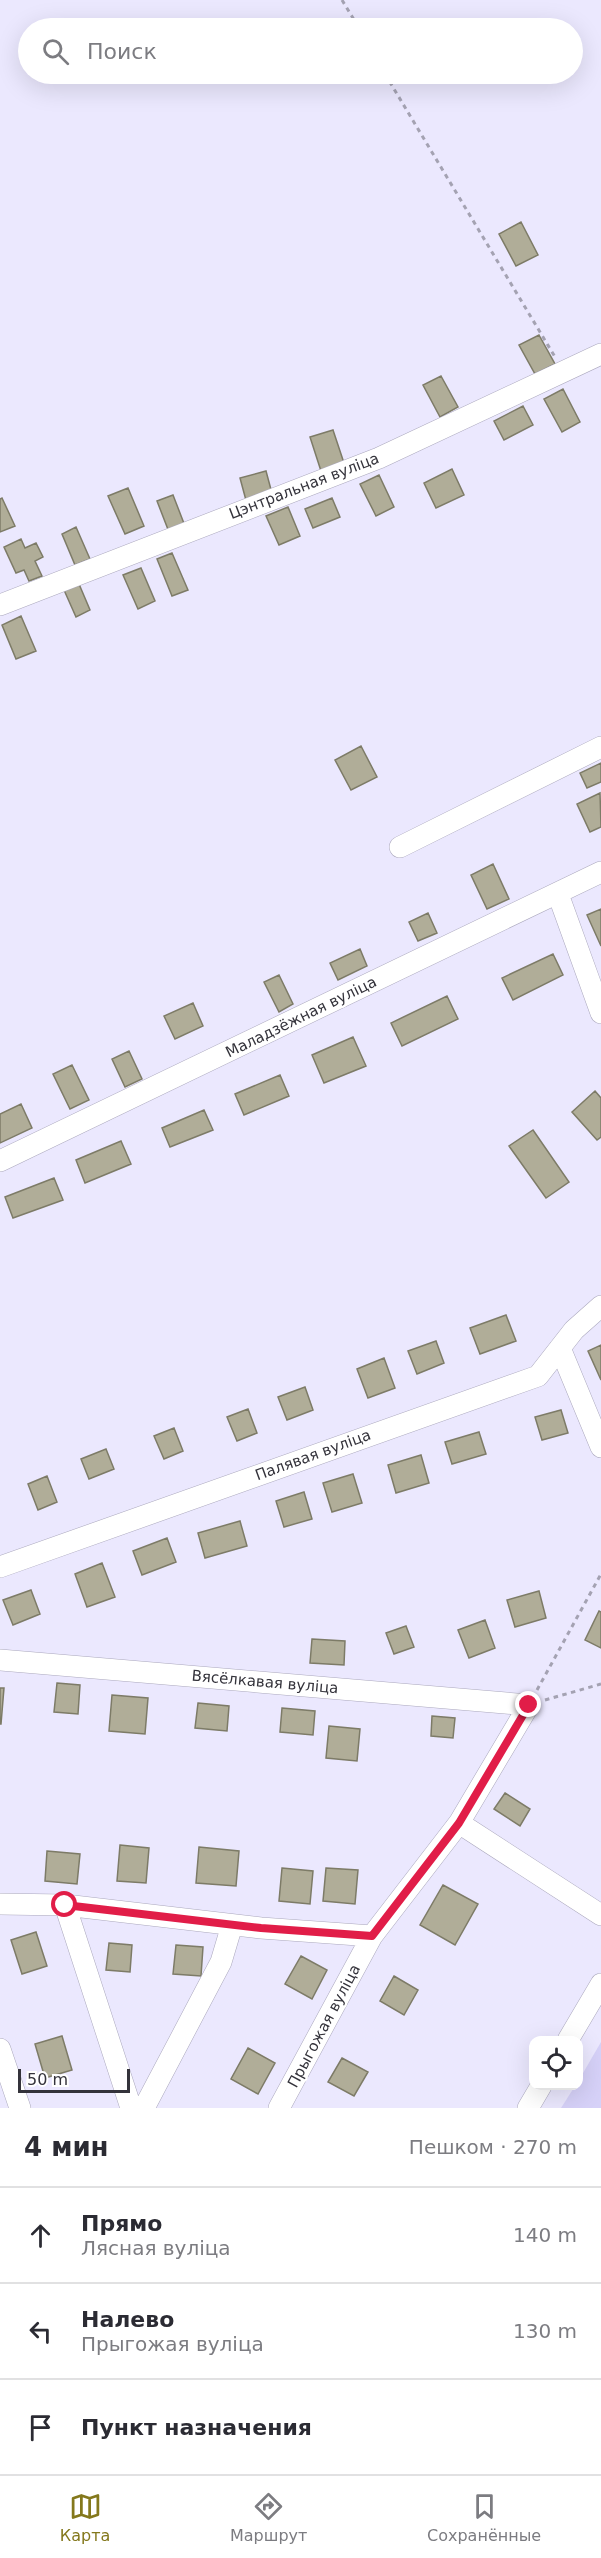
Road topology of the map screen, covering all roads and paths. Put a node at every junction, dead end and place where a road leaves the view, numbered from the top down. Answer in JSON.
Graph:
{"nodes":[{"id":1,"x":342,"y":0,"type":"edge"},
{"id":2,"x":353,"y":18,"type":"edge"},
{"id":3,"x":392,"y":84,"type":"edge"},
{"id":4,"x":601,"y":354,"type":"edge"},
{"id":5,"x":563,"y":372,"type":"junction"},
{"id":6,"x":0,"y":605,"type":"edge"},
{"id":7,"x":601,"y":747,"type":"edge"},
{"id":8,"x":400,"y":847,"type":"dead end"},
{"id":9,"x":601,"y":872,"type":"edge"},
{"id":10,"x":558,"y":894,"type":"junction"},
{"id":11,"x":601,"y":1013,"type":"edge"},
{"id":12,"x":0,"y":1161,"type":"edge"},
{"id":13,"x":601,"y":1306,"type":"edge"},
{"id":14,"x":560,"y":1348,"type":"junction"},
{"id":15,"x":601,"y":1447,"type":"edge"},
{"id":16,"x":0,"y":1567,"type":"edge"},
{"id":17,"x":601,"y":1574,"type":"edge"},
{"id":18,"x":0,"y":1660,"type":"edge"},
{"id":19,"x":601,"y":1684,"type":"edge"},
{"id":20,"x":529,"y":1705,"type":"junction"},
{"id":21,"x":459,"y":1823,"type":"junction"},
{"id":22,"x":0,"y":1904,"type":"edge"},
{"id":23,"x":65,"y":1905,"type":"junction"},
{"id":24,"x":601,"y":1914,"type":"edge"},
{"id":25,"x":232,"y":1925,"type":"junction"},
{"id":26,"x":372,"y":1936,"type":"junction"},
{"id":27,"x":601,"y":1984,"type":"edge"},
{"id":28,"x":570,"y":2036,"type":"edge"},
{"id":29,"x":0,"y":2049,"type":"edge"},
{"id":30,"x":538,"y":2090,"type":"edge"},
{"id":31,"x":20,"y":2108,"type":"edge"},
{"id":32,"x":131,"y":2108,"type":"edge"},
{"id":33,"x":144,"y":2108,"type":"edge"},
{"id":34,"x":279,"y":2108,"type":"edge"},
{"id":35,"x":528,"y":2108,"type":"edge"}],
"edges":[{"from":1,"to":2,"type":"path"},
{"from":3,"to":5,"type":"path"},
{"from":4,"to":5,"type":"street","name":"Цэнтральная вуліца"},
{"from":5,"to":6,"type":"street","name":"Цэнтральная вуліца"},
{"from":7,"to":8,"type":"street"},
{"from":9,"to":10,"type":"street","name":"Маладзёжная вуліца"},
{"from":10,"to":11,"type":"street"},
{"from":10,"to":12,"type":"street","name":"Маладзёжная вуліца"},
{"from":13,"to":14,"type":"street","name":"Палявая вуліца"},
{"from":14,"to":15,"type":"street"},
{"from":14,"to":16,"type":"street","name":"Палявая вуліца"},
{"from":17,"to":20,"type":"path"},
{"from":18,"to":20,"type":"street","name":"Вясёлкавая вуліца"},
{"from":19,"to":20,"type":"path"},
{"from":20,"to":21,"type":"street","name":"Прыгожая вуліца"},
{"from":21,"to":24,"type":"street"},
{"from":21,"to":26,"type":"street","name":"Прыгожая вуліца"},
{"from":22,"to":23,"type":"street"},
{"from":23,"to":25,"type":"street"},
{"from":23,"to":32,"type":"street"},
{"from":25,"to":26,"type":"street"},
{"from":25,"to":33,"type":"street"},
{"from":26,"to":34,"type":"street","name":"Прыгожая вуліца"},
{"from":27,"to":28,"type":"street"},
{"from":29,"to":31,"type":"street"},
{"from":30,"to":35,"type":"street"}]}
